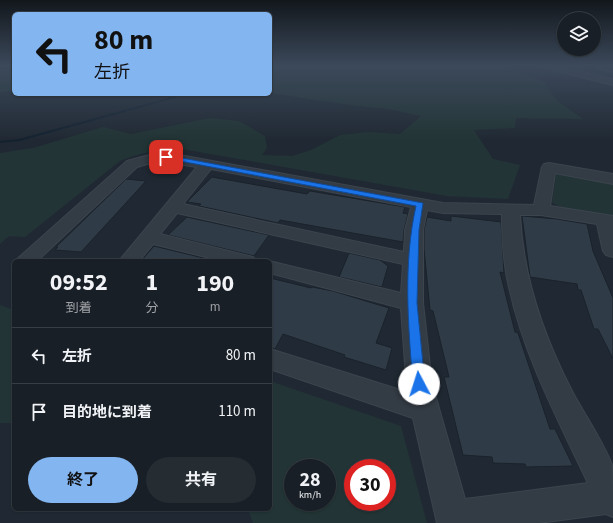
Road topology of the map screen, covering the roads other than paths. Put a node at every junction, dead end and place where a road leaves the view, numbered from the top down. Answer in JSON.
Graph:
{"nodes":[{"id":1,"x":208,"y":164,"type":"junction"},
{"id":2,"x":613,"y":179,"type":"edge"},
{"id":3,"x":420,"y":204,"type":"junction"},
{"id":4,"x":173,"y":207,"type":"junction"},
{"id":5,"x":511,"y":210,"type":"junction"},
{"id":6,"x":541,"y":210,"type":"junction"},
{"id":7,"x":609,"y":220,"type":"edge"},
{"id":8,"x":149,"y":237,"type":"junction"},
{"id":9,"x":613,"y":251,"type":"edge"},
{"id":10,"x":27,"y":259,"type":"edge"},
{"id":11,"x":131,"y":259,"type":"edge"},
{"id":12,"x":238,"y":259,"type":"edge"},
{"id":13,"x":412,"y":260,"type":"junction"},
{"id":14,"x":272,"y":268,"type":"edge"},
{"id":15,"x":412,"y":303,"type":"junction"},
{"id":16,"x":272,"y":360,"type":"edge"},
{"id":17,"x":424,"y":409,"type":"junction"},
{"id":18,"x":612,"y":497,"type":"edge"},
{"id":19,"x":453,"y":520,"type":"edge"}],
"edges":[{"from":1,"to":3,"type":"street"},
{"from":1,"to":4,"type":"street"},
{"from":1,"to":10,"type":"street"},
{"from":2,"to":6,"type":"street"},
{"from":3,"to":5,"type":"street"},
{"from":3,"to":13,"type":"street"},
{"from":4,"to":8,"type":"street"},
{"from":4,"to":13,"type":"street"},
{"from":5,"to":6,"type":"street"},
{"from":5,"to":18,"type":"street"},
{"from":6,"to":7,"type":"street"},
{"from":7,"to":9,"type":"street"},
{"from":8,"to":11,"type":"street"},
{"from":8,"to":12,"type":"street"},
{"from":13,"to":15,"type":"street"},
{"from":14,"to":15,"type":"street"},
{"from":15,"to":17,"type":"street"},
{"from":16,"to":17,"type":"street"},
{"from":17,"to":19,"type":"street"},
{"from":18,"to":19,"type":"street"}]}
